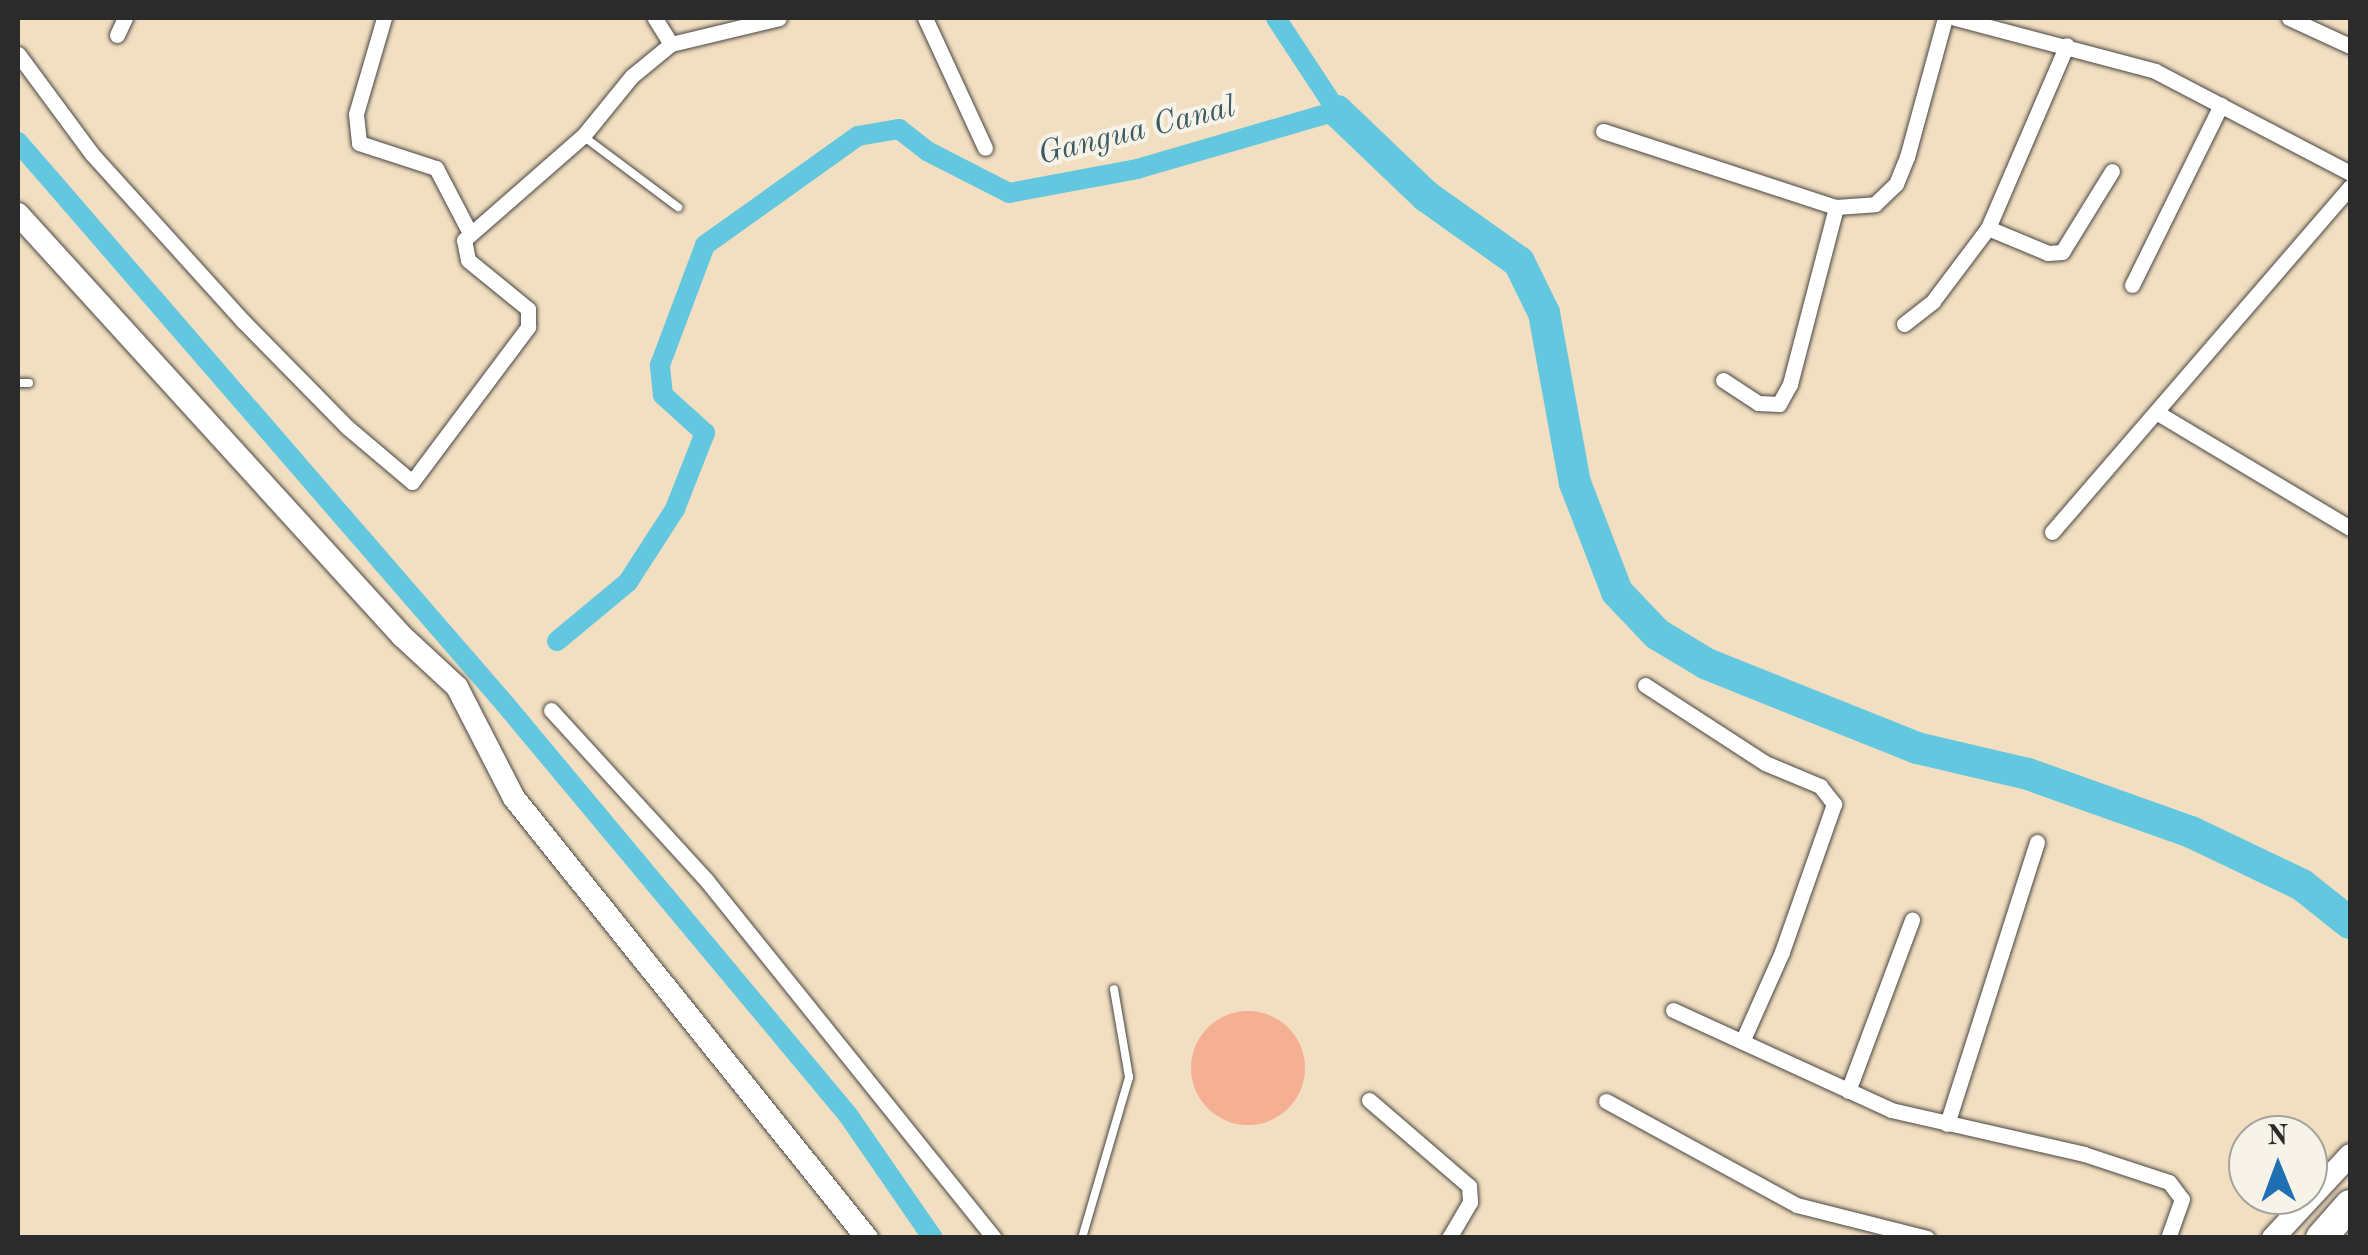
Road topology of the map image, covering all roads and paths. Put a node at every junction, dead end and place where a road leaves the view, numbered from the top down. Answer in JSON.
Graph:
{"nodes":[{"id":1,"x":126,"y":18,"type":"edge"},
{"id":2,"x":384,"y":18,"type":"edge"},
{"id":3,"x":654,"y":18,"type":"edge"},
{"id":4,"x":779,"y":18,"type":"edge"},
{"id":5,"x":924,"y":18,"type":"edge"},
{"id":6,"x":1945,"y":18,"type":"edge"},
{"id":7,"x":1955,"y":18,"type":"edge"},
{"id":8,"x":2289,"y":18,"type":"edge"},
{"id":9,"x":117,"y":34,"type":"dead end"},
{"id":10,"x":671,"y":44,"type":"junction"},
{"id":11,"x":2067,"y":45,"type":"junction"},
{"id":12,"x":2350,"y":46,"type":"edge"},
{"id":13,"x":18,"y":54,"type":"edge"},
{"id":14,"x":2221,"y":105,"type":"junction"},
{"id":15,"x":1603,"y":131,"type":"dead end"},
{"id":16,"x":584,"y":136,"type":"junction"},
{"id":17,"x":985,"y":148,"type":"dead end"},
{"id":18,"x":2112,"y":171,"type":"dead end"},
{"id":19,"x":2350,"y":172,"type":"edge"},
{"id":20,"x":2350,"y":187,"type":"edge"},
{"id":21,"x":678,"y":207,"type":"dead end"},
{"id":22,"x":1836,"y":207,"type":"junction"},
{"id":23,"x":18,"y":214,"type":"edge"},
{"id":24,"x":1988,"y":228,"type":"junction"},
{"id":25,"x":469,"y":231,"type":"junction"},
{"id":26,"x":2132,"y":286,"type":"dead end"},
{"id":27,"x":1904,"y":324,"type":"dead end"},
{"id":28,"x":1723,"y":380,"type":"dead end"},
{"id":29,"x":18,"y":383,"type":"edge"},
{"id":30,"x":29,"y":383,"type":"dead end"},
{"id":31,"x":2156,"y":412,"type":"junction"},
{"id":32,"x":2350,"y":528,"type":"edge"},
{"id":33,"x":2052,"y":532,"type":"dead end"},
{"id":34,"x":1645,"y":685,"type":"dead end"},
{"id":35,"x":551,"y":710,"type":"dead end"},
{"id":36,"x":2037,"y":842,"type":"dead end"},
{"id":37,"x":1912,"y":920,"type":"dead end"},
{"id":38,"x":1114,"y":990,"type":"dead end"},
{"id":39,"x":1672,"y":1010,"type":"dead end"},
{"id":40,"x":1742,"y":1042,"type":"junction"},
{"id":41,"x":1848,"y":1091,"type":"junction"},
{"id":42,"x":1369,"y":1100,"type":"dead end"},
{"id":43,"x":1606,"y":1101,"type":"dead end"},
{"id":44,"x":1947,"y":1124,"type":"junction"},
{"id":45,"x":2350,"y":1155,"type":"edge"},
{"id":46,"x":2350,"y":1205,"type":"edge"},
{"id":47,"x":867,"y":1238,"type":"edge"},
{"id":48,"x":994,"y":1238,"type":"edge"},
{"id":49,"x":1082,"y":1238,"type":"edge"},
{"id":50,"x":1448,"y":1238,"type":"edge"},
{"id":51,"x":1927,"y":1238,"type":"edge"},
{"id":52,"x":2168,"y":1238,"type":"edge"},
{"id":53,"x":2272,"y":1238,"type":"edge"},
{"id":54,"x":2321,"y":1238,"type":"edge"}],
"edges":[{"from":1,"to":9,"type":"street"},
{"from":2,"to":25,"type":"street"},
{"from":3,"to":10,"type":"street"},
{"from":4,"to":10,"type":"street"},
{"from":5,"to":17,"type":"street"},
{"from":6,"to":22,"type":"street"},
{"from":7,"to":11,"type":"street"},
{"from":8,"to":12,"type":"street"},
{"from":10,"to":16,"type":"street"},
{"from":11,"to":14,"type":"street"},
{"from":11,"to":24,"type":"street"},
{"from":13,"to":25,"type":"street"},
{"from":14,"to":19,"type":"street"},
{"from":14,"to":26,"type":"street"},
{"from":15,"to":22,"type":"street"},
{"from":16,"to":21,"type":"lane"},
{"from":16,"to":25,"type":"street"},
{"from":18,"to":24,"type":"street"},
{"from":20,"to":31,"type":"street"},
{"from":22,"to":28,"type":"street"},
{"from":23,"to":47,"type":"street"},
{"from":24,"to":27,"type":"street"},
{"from":29,"to":30,"type":"lane"},
{"from":31,"to":32,"type":"street"},
{"from":31,"to":33,"type":"street"},
{"from":34,"to":40,"type":"street"},
{"from":35,"to":48,"type":"street"},
{"from":36,"to":44,"type":"street"},
{"from":37,"to":41,"type":"street"},
{"from":38,"to":49,"type":"lane"},
{"from":39,"to":40,"type":"street"},
{"from":40,"to":41,"type":"street"},
{"from":41,"to":44,"type":"street"},
{"from":42,"to":50,"type":"street"},
{"from":43,"to":51,"type":"street"},
{"from":44,"to":52,"type":"street"},
{"from":45,"to":53,"type":"street"},
{"from":46,"to":54,"type":"highway"}]}
